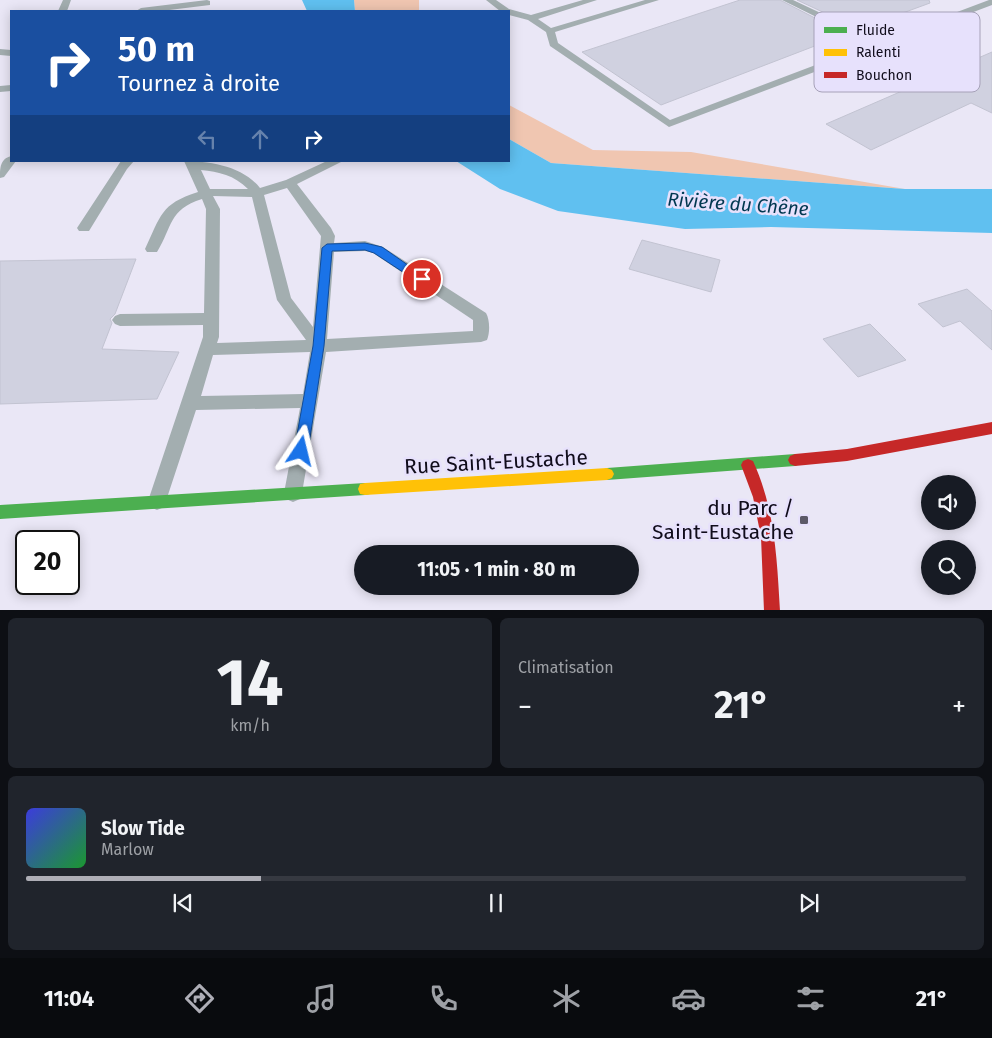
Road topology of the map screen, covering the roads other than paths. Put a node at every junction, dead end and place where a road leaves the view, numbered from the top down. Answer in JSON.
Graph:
{"nodes":[{"id":1,"x":490,"y":0,"type":"edge"},
{"id":2,"x":593,"y":0,"type":"edge"},
{"id":3,"x":655,"y":0,"type":"edge"},
{"id":4,"x":786,"y":0,"type":"edge"},
{"id":5,"x":992,"y":2,"type":"edge"},
{"id":6,"x":207,"y":5,"type":"edge"},
{"id":7,"x":152,"y":10,"type":"edge"},
{"id":8,"x":505,"y":10,"type":"edge"},
{"id":9,"x":965,"y":12,"type":"edge"},
{"id":10,"x":510,"y":13,"type":"edge"},
{"id":11,"x":814,"y":13,"type":"edge"},
{"id":12,"x":531,"y":18,"type":"junction"},
{"id":13,"x":550,"y":31,"type":"junction"},
{"id":14,"x":814,"y":69,"type":"edge"},
{"id":15,"x":10,"y":161,"type":"edge"},
{"id":16,"x":127,"y":162,"type":"edge"},
{"id":17,"x":335,"y":162,"type":"edge"},
{"id":18,"x":195,"y":163,"type":"edge"},
{"id":19,"x":0,"y":174,"type":"edge"},
{"id":20,"x":290,"y":183,"type":"junction"},
{"id":21,"x":257,"y":193,"type":"junction"},
{"id":22,"x":205,"y":194,"type":"junction"},
{"id":23,"x":84,"y":228,"type":"dead end"},
{"id":24,"x":327,"y":248,"type":"junction"},
{"id":25,"x":152,"y":249,"type":"dead end"},
{"id":26,"x":211,"y":319,"type":"junction"},
{"id":27,"x":120,"y":320,"type":"dead end"},
{"id":28,"x":318,"y":346,"type":"junction"},
{"id":29,"x":207,"y":349,"type":"junction"},
{"id":30,"x":310,"y":401,"type":"junction"},
{"id":31,"x":190,"y":403,"type":"junction"},
{"id":32,"x":992,"y":428,"type":"edge"},
{"id":33,"x":748,"y":465,"type":"junction"},
{"id":34,"x":293,"y":493,"type":"junction"},
{"id":35,"x":158,"y":501,"type":"junction"},
{"id":36,"x":0,"y":512,"type":"edge"},
{"id":37,"x":772,"y":610,"type":"edge"}],
"edges":[{"from":1,"to":8,"type":"lane"},
{"from":2,"to":12,"type":"lane"},
{"from":3,"to":13,"type":"lane"},
{"from":4,"to":11,"type":"lane"},
{"from":5,"to":9,"type":"lane"},
{"from":6,"to":7,"type":"lane"},
{"from":10,"to":12,"type":"lane"},
{"from":12,"to":13,"type":"lane"},
{"from":13,"to":14,"type":"lane"},
{"from":15,"to":19,"type":"lane"},
{"from":16,"to":23,"type":"lane"},
{"from":17,"to":20,"type":"lane"},
{"from":18,"to":21,"type":"lane"},
{"from":18,"to":22,"type":"lane"},
{"from":20,"to":21,"type":"lane"},
{"from":20,"to":24,"type":"lane"},
{"from":21,"to":22,"type":"lane"},
{"from":21,"to":28,"type":"lane"},
{"from":22,"to":25,"type":"lane"},
{"from":22,"to":26,"type":"lane"},
{"from":24,"to":28,"type":"lane"},
{"from":24,"to":28,"type":"lane"},
{"from":26,"to":27,"type":"lane"},
{"from":26,"to":29,"type":"lane"},
{"from":28,"to":29,"type":"lane"},
{"from":28,"to":30,"type":"lane"},
{"from":29,"to":31,"type":"lane"},
{"from":30,"to":31,"type":"lane"},
{"from":30,"to":34,"type":"lane"},
{"from":31,"to":35,"type":"lane"},
{"from":32,"to":33,"type":"street","name":"Rue Saint-Eustache"},
{"from":33,"to":34,"type":"street","name":"Rue Saint-Eustache"},
{"from":33,"to":37,"type":"street"},
{"from":34,"to":35,"type":"street","name":"Rue Saint-Eustache"},
{"from":35,"to":36,"type":"street","name":"Rue Saint-Eustache"}]}
